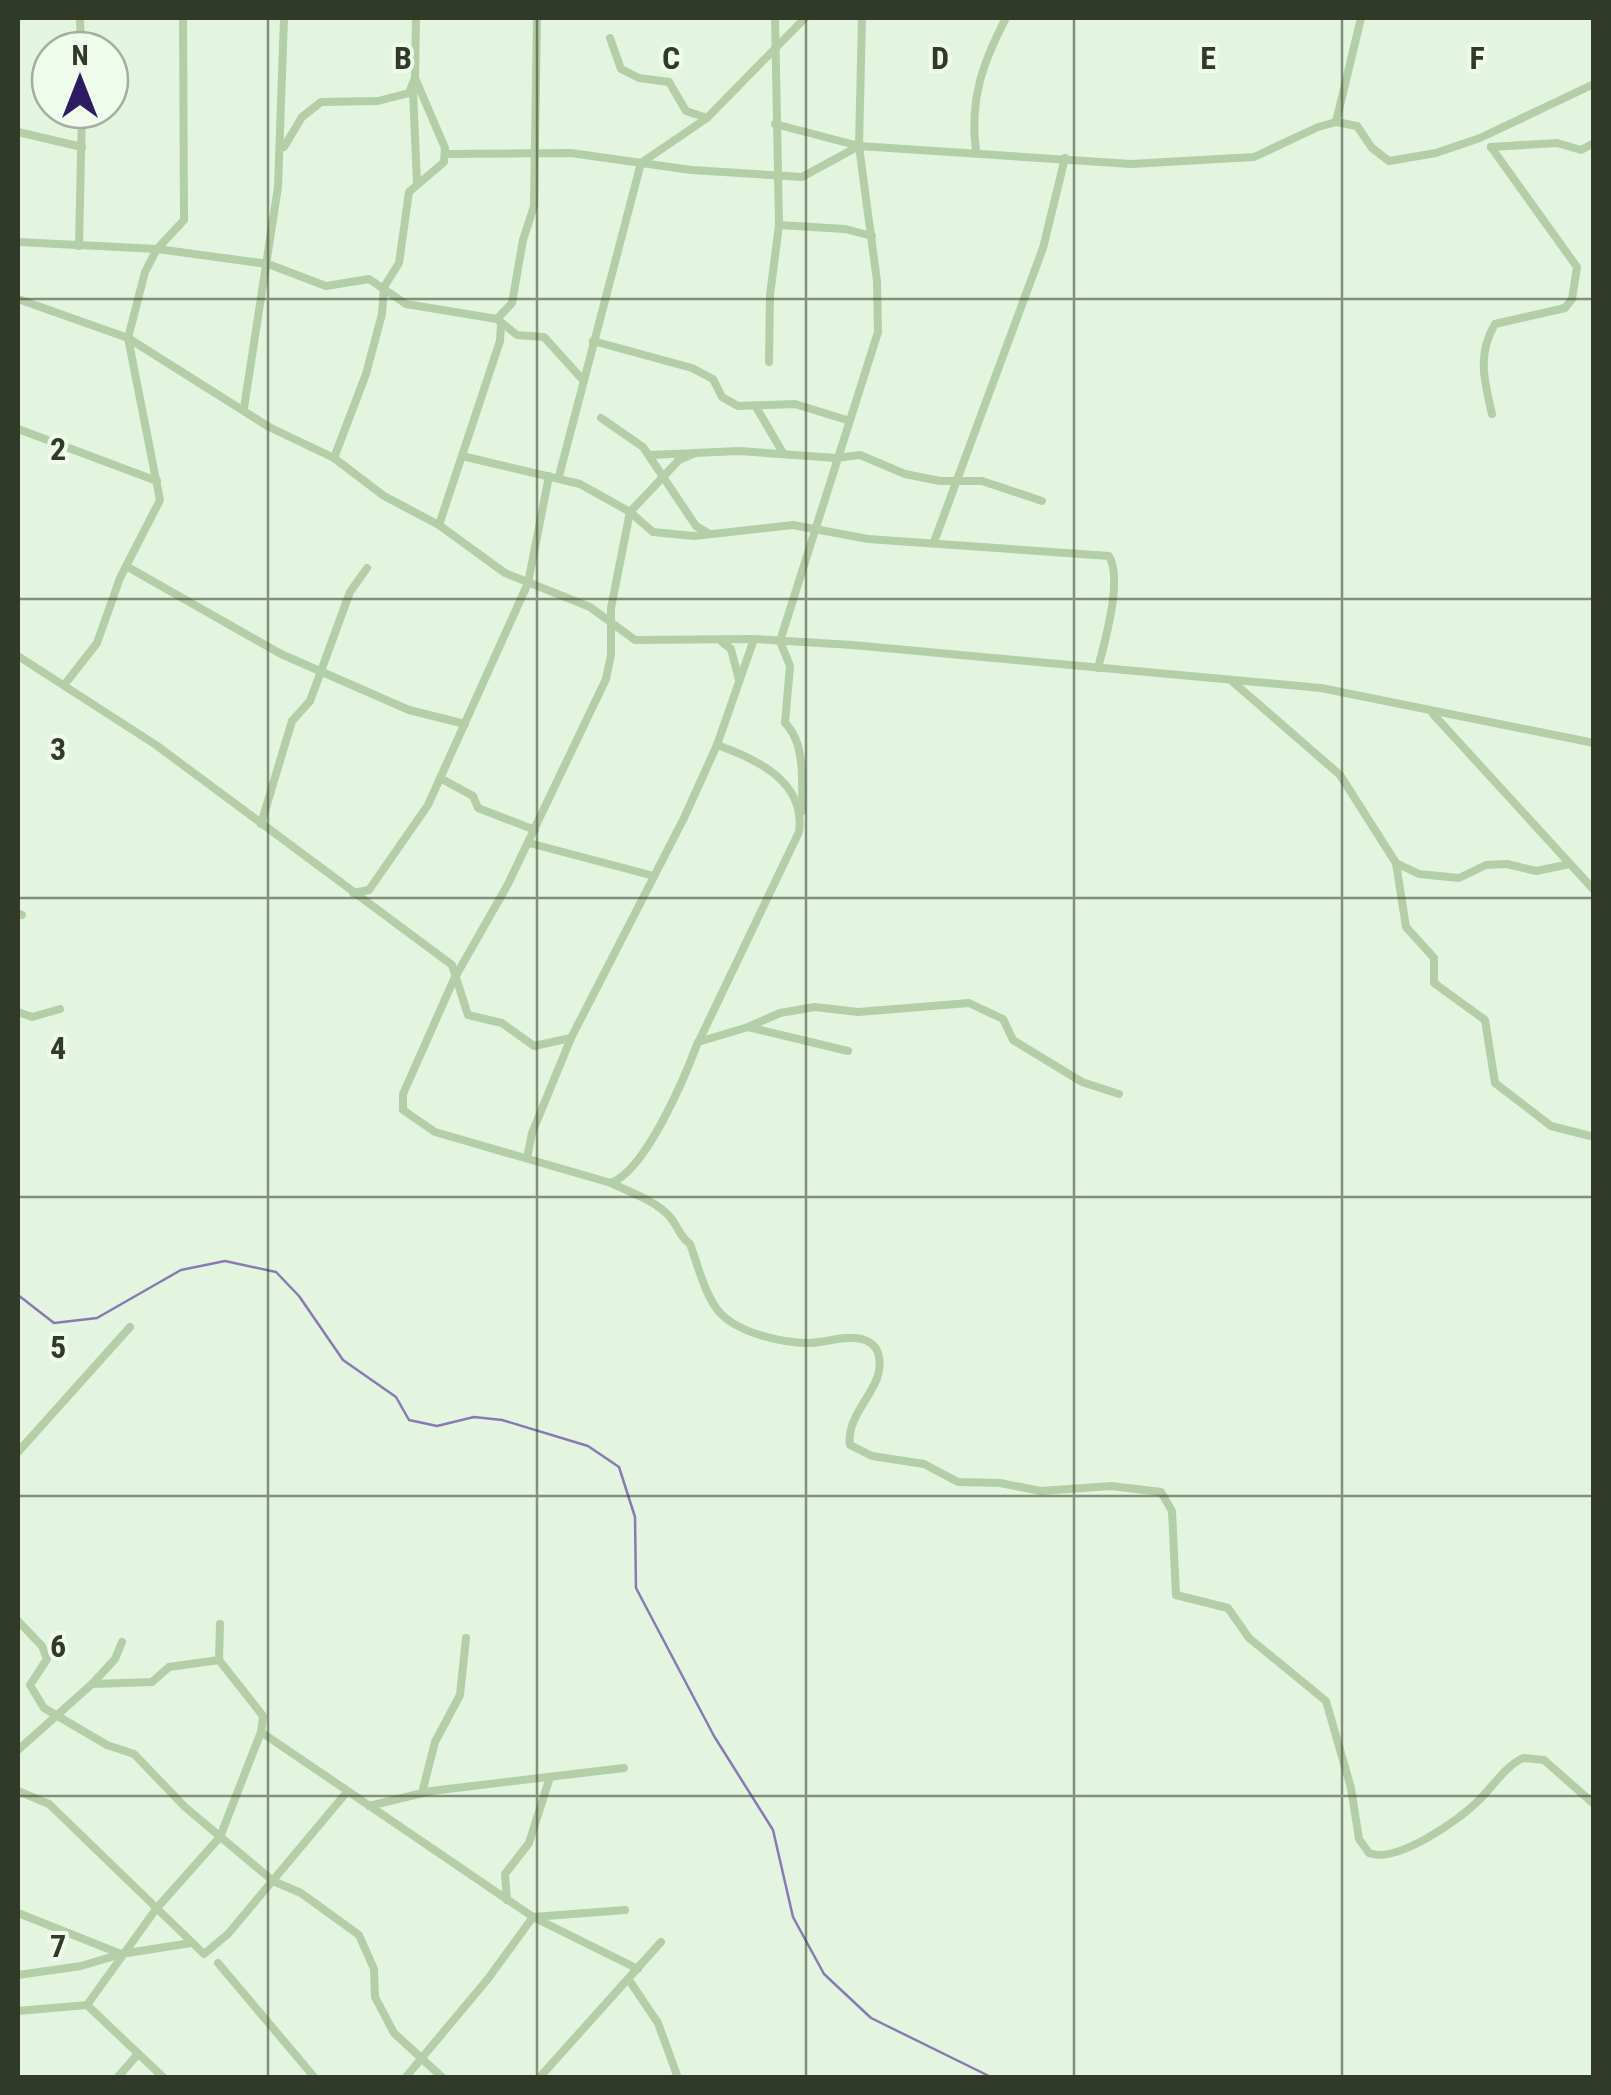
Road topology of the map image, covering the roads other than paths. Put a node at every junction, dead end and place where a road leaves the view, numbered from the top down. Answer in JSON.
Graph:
{"nodes":[{"id":1,"x":183,"y":18,"type":"edge"},
{"id":2,"x":284,"y":18,"type":"edge"},
{"id":3,"x":416,"y":18,"type":"edge"},
{"id":4,"x":537,"y":18,"type":"edge"},
{"id":5,"x":776,"y":18,"type":"edge"},
{"id":6,"x":805,"y":18,"type":"edge"},
{"id":7,"x":862,"y":18,"type":"edge"},
{"id":8,"x":1006,"y":18,"type":"edge"},
{"id":9,"x":1360,"y":18,"type":"edge"},
{"id":10,"x":610,"y":38,"type":"dead end"},
{"id":11,"x":774,"y":48,"type":"junction"},
{"id":12,"x":414,"y":82,"type":"junction"},
{"id":13,"x":1594,"y":84,"type":"edge"},
{"id":14,"x":707,"y":118,"type":"junction"},
{"id":15,"x":1336,"y":122,"type":"junction"},
{"id":16,"x":775,"y":124,"type":"junction"},
{"id":17,"x":82,"y":130,"type":"edge"},
{"id":18,"x":18,"y":132,"type":"edge"},
{"id":19,"x":1480,"y":138,"type":"junction"},
{"id":20,"x":1594,"y":143,"type":"edge"},
{"id":21,"x":859,"y":146,"type":"junction"},
{"id":22,"x":82,"y":147,"type":"junction"},
{"id":23,"x":1491,"y":148,"type":"junction"},
{"id":24,"x":282,"y":150,"type":"junction"},
{"id":25,"x":976,"y":152,"type":"junction"},
{"id":26,"x":446,"y":154,"type":"junction"},
{"id":27,"x":537,"y":156,"type":"junction"},
{"id":28,"x":1066,"y":158,"type":"junction"},
{"id":29,"x":641,"y":164,"type":"junction"},
{"id":30,"x":776,"y":175,"type":"junction"},
{"id":31,"x":416,"y":184,"type":"junction"},
{"id":32,"x":779,"y":225,"type":"junction"},
{"id":33,"x":872,"y":236,"type":"junction"},
{"id":34,"x":18,"y":242,"type":"edge"},
{"id":35,"x":79,"y":246,"type":"junction"},
{"id":36,"x":157,"y":249,"type":"junction"},
{"id":37,"x":268,"y":264,"type":"junction"},
{"id":38,"x":384,"y":287,"type":"junction"},
{"id":39,"x":18,"y":299,"type":"edge"},
{"id":40,"x":499,"y":322,"type":"junction"},
{"id":41,"x":128,"y":338,"type":"junction"},
{"id":42,"x":593,"y":341,"type":"junction"},
{"id":43,"x":769,"y":362,"type":"dead end"},
{"id":44,"x":583,"y":380,"type":"junction"},
{"id":45,"x":756,"y":407,"type":"junction"},
{"id":46,"x":244,"y":408,"type":"junction"},
{"id":47,"x":1492,"y":414,"type":"dead end"},
{"id":48,"x":601,"y":418,"type":"dead end"},
{"id":49,"x":850,"y":421,"type":"junction"},
{"id":50,"x":18,"y":429,"type":"edge"},
{"id":51,"x":695,"y":453,"type":"junction"},
{"id":52,"x":783,"y":453,"type":"junction"},
{"id":53,"x":650,"y":455,"type":"junction"},
{"id":54,"x":462,"y":456,"type":"junction"},
{"id":55,"x":334,"y":458,"type":"junction"},
{"id":56,"x":836,"y":458,"type":"junction"},
{"id":57,"x":554,"y":476,"type":"junction"},
{"id":58,"x":667,"y":478,"type":"junction"},
{"id":59,"x":157,"y":481,"type":"junction"},
{"id":60,"x":958,"y":482,"type":"junction"},
{"id":61,"x":1042,"y":501,"type":"dead end"},
{"id":62,"x":630,"y":512,"type":"junction"},
{"id":63,"x":439,"y":526,"type":"junction"},
{"id":64,"x":818,"y":528,"type":"junction"},
{"id":65,"x":710,"y":534,"type":"junction"},
{"id":66,"x":934,"y":542,"type":"junction"},
{"id":67,"x":126,"y":566,"type":"junction"},
{"id":68,"x":367,"y":568,"type":"dead end"},
{"id":69,"x":528,"y":583,"type":"junction"},
{"id":70,"x":611,"y":626,"type":"junction"},
{"id":71,"x":754,"y":640,"type":"junction"},
{"id":72,"x":780,"y":641,"type":"junction"},
{"id":73,"x":722,"y":642,"type":"junction"},
{"id":74,"x":18,"y":656,"type":"edge"},
{"id":75,"x":1098,"y":668,"type":"junction"},
{"id":76,"x":324,"y":670,"type":"junction"},
{"id":77,"x":738,"y":680,"type":"junction"},
{"id":78,"x":1233,"y":682,"type":"junction"},
{"id":79,"x":64,"y":684,"type":"junction"},
{"id":80,"x":1433,"y":714,"type":"junction"},
{"id":81,"x":465,"y":724,"type":"junction"},
{"id":82,"x":1594,"y":742,"type":"edge"},
{"id":83,"x":717,"y":745,"type":"junction"},
{"id":84,"x":440,"y":778,"type":"junction"},
{"id":85,"x":802,"y":811,"type":"junction"},
{"id":86,"x":261,"y":824,"type":"junction"},
{"id":87,"x":534,"y":830,"type":"junction"},
{"id":88,"x":529,"y":843,"type":"junction"},
{"id":89,"x":1396,"y":862,"type":"junction"},
{"id":90,"x":1570,"y":864,"type":"junction"},
{"id":91,"x":654,"y":876,"type":"junction"},
{"id":92,"x":1594,"y":890,"type":"edge"},
{"id":93,"x":352,"y":892,"type":"junction"},
{"id":94,"x":454,"y":979,"type":"junction"},
{"id":95,"x":60,"y":1009,"type":"dead end"},
{"id":96,"x":18,"y":1012,"type":"edge"},
{"id":97,"x":748,"y":1027,"type":"junction"},
{"id":98,"x":571,"y":1038,"type":"junction"},
{"id":99,"x":698,"y":1042,"type":"junction"},
{"id":100,"x":848,"y":1052,"type":"dead end"},
{"id":101,"x":1118,"y":1094,"type":"dead end"},
{"id":102,"x":1594,"y":1137,"type":"edge"},
{"id":103,"x":528,"y":1158,"type":"junction"},
{"id":104,"x":611,"y":1184,"type":"junction"},
{"id":105,"x":130,"y":1328,"type":"dead end"},
{"id":106,"x":18,"y":1452,"type":"edge"},
{"id":107,"x":220,"y":1624,"type":"dead end"},
{"id":108,"x":19,"y":1625,"type":"edge"},
{"id":109,"x":466,"y":1638,"type":"dead end"},
{"id":110,"x":122,"y":1642,"type":"dead end"},
{"id":111,"x":220,"y":1660,"type":"junction"},
{"id":112,"x":92,"y":1684,"type":"junction"},
{"id":113,"x":55,"y":1716,"type":"junction"},
{"id":114,"x":261,"y":1732,"type":"junction"},
{"id":115,"x":18,"y":1750,"type":"edge"},
{"id":116,"x":624,"y":1768,"type":"dead end"},
{"id":117,"x":550,"y":1777,"type":"junction"},
{"id":118,"x":18,"y":1791,"type":"edge"},
{"id":119,"x":346,"y":1793,"type":"junction"},
{"id":120,"x":422,"y":1793,"type":"junction"},
{"id":121,"x":1594,"y":1804,"type":"edge"},
{"id":122,"x":369,"y":1806,"type":"junction"},
{"id":123,"x":220,"y":1838,"type":"junction"},
{"id":124,"x":273,"y":1881,"type":"junction"},
{"id":125,"x":507,"y":1900,"type":"junction"},
{"id":126,"x":156,"y":1909,"type":"junction"},
{"id":127,"x":625,"y":1910,"type":"dead end"},
{"id":128,"x":18,"y":1914,"type":"edge"},
{"id":129,"x":532,"y":1916,"type":"junction"},
{"id":130,"x":661,"y":1942,"type":"dead end"},
{"id":131,"x":191,"y":1943,"type":"junction"},
{"id":132,"x":121,"y":1954,"type":"junction"},
{"id":133,"x":218,"y":1963,"type":"dead end"},
{"id":134,"x":638,"y":1969,"type":"junction"},
{"id":135,"x":18,"y":1975,"type":"edge"},
{"id":136,"x":629,"y":1980,"type":"junction"},
{"id":137,"x":88,"y":2005,"type":"junction"},
{"id":138,"x":18,"y":2010,"type":"edge"},
{"id":139,"x":138,"y":2054,"type":"junction"},
{"id":140,"x":420,"y":2058,"type":"junction"},
{"id":141,"x":117,"y":2078,"type":"edge"},
{"id":142,"x":164,"y":2078,"type":"edge"},
{"id":143,"x":315,"y":2078,"type":"edge"},
{"id":144,"x":405,"y":2078,"type":"edge"},
{"id":145,"x":443,"y":2078,"type":"edge"},
{"id":146,"x":538,"y":2078,"type":"edge"},
{"id":147,"x":678,"y":2078,"type":"edge"}],
"edges":[{"from":1,"to":36,"type":"street"},
{"from":2,"to":24,"type":"street"},
{"from":3,"to":12,"type":"street"},
{"from":4,"to":27,"type":"street"},
{"from":5,"to":11,"type":"street"},
{"from":6,"to":11,"type":"street"},
{"from":7,"to":21,"type":"street"},
{"from":8,"to":25,"type":"street"},
{"from":9,"to":15,"type":"street"},
{"from":10,"to":14,"type":"street"},
{"from":11,"to":14,"type":"street"},
{"from":11,"to":16,"type":"street"},
{"from":12,"to":24,"type":"street"},
{"from":12,"to":26,"type":"street"},
{"from":12,"to":31,"type":"street"},
{"from":13,"to":19,"type":"street"},
{"from":14,"to":29,"type":"street"},
{"from":15,"to":19,"type":"street"},
{"from":15,"to":28,"type":"street"},
{"from":16,"to":21,"type":"street"},
{"from":16,"to":30,"type":"street"},
{"from":17,"to":22,"type":"street"},
{"from":18,"to":22,"type":"street"},
{"from":19,"to":23,"type":"street"},
{"from":20,"to":23,"type":"street"},
{"from":21,"to":25,"type":"street"},
{"from":21,"to":30,"type":"street"},
{"from":21,"to":33,"type":"street"},
{"from":22,"to":35,"type":"street"},
{"from":23,"to":47,"type":"street"},
{"from":24,"to":37,"type":"street"},
{"from":25,"to":28,"type":"street"},
{"from":26,"to":27,"type":"street"},
{"from":26,"to":31,"type":"street"},
{"from":27,"to":29,"type":"street"},
{"from":27,"to":40,"type":"street"},
{"from":28,"to":60,"type":"street"},
{"from":29,"to":30,"type":"street"},
{"from":29,"to":42,"type":"street"},
{"from":30,"to":32,"type":"street"},
{"from":31,"to":38,"type":"street"},
{"from":32,"to":33,"type":"street"},
{"from":32,"to":43,"type":"street"},
{"from":33,"to":49,"type":"street"},
{"from":34,"to":35,"type":"street"},
{"from":35,"to":36,"type":"street"},
{"from":36,"to":37,"type":"street"},
{"from":36,"to":41,"type":"street"},
{"from":37,"to":38,"type":"street"},
{"from":37,"to":46,"type":"street"},
{"from":38,"to":40,"type":"street"},
{"from":38,"to":55,"type":"street"},
{"from":39,"to":41,"type":"street"},
{"from":40,"to":44,"type":"street"},
{"from":40,"to":54,"type":"street"},
{"from":41,"to":46,"type":"street"},
{"from":41,"to":59,"type":"street"},
{"from":42,"to":44,"type":"street"},
{"from":42,"to":45,"type":"street"},
{"from":44,"to":57,"type":"street"},
{"from":45,"to":49,"type":"street"},
{"from":45,"to":52,"type":"street"},
{"from":46,"to":55,"type":"street"},
{"from":48,"to":53,"type":"street"},
{"from":49,"to":56,"type":"street"},
{"from":50,"to":59,"type":"street"},
{"from":51,"to":52,"type":"street"},
{"from":51,"to":53,"type":"street"},
{"from":51,"to":58,"type":"street"},
{"from":52,"to":56,"type":"street"},
{"from":53,"to":58,"type":"street"},
{"from":54,"to":57,"type":"street"},
{"from":54,"to":63,"type":"street"},
{"from":55,"to":63,"type":"street"},
{"from":56,"to":60,"type":"street"},
{"from":56,"to":64,"type":"street"},
{"from":57,"to":62,"type":"street"},
{"from":57,"to":69,"type":"street"},
{"from":58,"to":62,"type":"street"},
{"from":58,"to":65,"type":"street"},
{"from":59,"to":67,"type":"street"},
{"from":60,"to":61,"type":"street"},
{"from":60,"to":66,"type":"street"},
{"from":62,"to":65,"type":"street"},
{"from":62,"to":70,"type":"street"},
{"from":63,"to":69,"type":"street"},
{"from":64,"to":65,"type":"street"},
{"from":64,"to":66,"type":"street"},
{"from":64,"to":72,"type":"street"},
{"from":66,"to":75,"type":"street"},
{"from":67,"to":76,"type":"street"},
{"from":67,"to":79,"type":"street"},
{"from":68,"to":76,"type":"street"},
{"from":69,"to":70,"type":"street"},
{"from":69,"to":81,"type":"street"},
{"from":70,"to":73,"type":"street"},
{"from":70,"to":87,"type":"street"},
{"from":71,"to":72,"type":"street"},
{"from":71,"to":73,"type":"street"},
{"from":71,"to":77,"type":"street"},
{"from":72,"to":75,"type":"street"},
{"from":72,"to":85,"type":"street"},
{"from":73,"to":77,"type":"street"},
{"from":74,"to":79,"type":"street"},
{"from":75,"to":78,"type":"street"},
{"from":76,"to":81,"type":"street"},
{"from":76,"to":86,"type":"street"},
{"from":77,"to":83,"type":"street"},
{"from":78,"to":80,"type":"street"},
{"from":78,"to":89,"type":"street"},
{"from":79,"to":86,"type":"street"},
{"from":80,"to":82,"type":"street"},
{"from":80,"to":90,"type":"street"},
{"from":81,"to":84,"type":"street"},
{"from":83,"to":85,"type":"street"},
{"from":83,"to":91,"type":"street"},
{"from":84,"to":87,"type":"street"},
{"from":84,"to":93,"type":"street"},
{"from":85,"to":99,"type":"street"},
{"from":86,"to":93,"type":"street"},
{"from":87,"to":88,"type":"street"},
{"from":88,"to":91,"type":"street"},
{"from":88,"to":94,"type":"street"},
{"from":89,"to":90,"type":"street"},
{"from":89,"to":102,"type":"street"},
{"from":90,"to":92,"type":"street"},
{"from":91,"to":98,"type":"street"},
{"from":93,"to":94,"type":"street"},
{"from":94,"to":98,"type":"street"},
{"from":94,"to":103,"type":"street"},
{"from":95,"to":96,"type":"street"},
{"from":97,"to":99,"type":"street"},
{"from":97,"to":100,"type":"street"},
{"from":97,"to":101,"type":"street"},
{"from":98,"to":103,"type":"street"},
{"from":99,"to":104,"type":"street"},
{"from":103,"to":104,"type":"street"},
{"from":104,"to":121,"type":"street"},
{"from":105,"to":106,"type":"street"},
{"from":107,"to":111,"type":"street"},
{"from":108,"to":113,"type":"street"},
{"from":109,"to":120,"type":"street"},
{"from":110,"to":112,"type":"street"},
{"from":111,"to":112,"type":"street"},
{"from":111,"to":114,"type":"street"},
{"from":112,"to":113,"type":"street"},
{"from":113,"to":115,"type":"street"},
{"from":113,"to":123,"type":"street"},
{"from":114,"to":119,"type":"street"},
{"from":114,"to":123,"type":"street"},
{"from":116,"to":117,"type":"street"},
{"from":117,"to":120,"type":"street"},
{"from":117,"to":125,"type":"street"},
{"from":118,"to":126,"type":"street"},
{"from":119,"to":122,"type":"street"},
{"from":119,"to":124,"type":"street"},
{"from":120,"to":122,"type":"street"},
{"from":122,"to":125,"type":"street"},
{"from":123,"to":124,"type":"street"},
{"from":123,"to":126,"type":"street"},
{"from":124,"to":131,"type":"street"},
{"from":124,"to":140,"type":"street"},
{"from":125,"to":129,"type":"street"},
{"from":126,"to":131,"type":"street"},
{"from":126,"to":132,"type":"street"},
{"from":127,"to":129,"type":"street"},
{"from":128,"to":132,"type":"street"},
{"from":129,"to":134,"type":"street"},
{"from":129,"to":140,"type":"street"},
{"from":130,"to":134,"type":"street"},
{"from":131,"to":132,"type":"street"},
{"from":132,"to":135,"type":"street"},
{"from":132,"to":137,"type":"street"},
{"from":133,"to":143,"type":"street"},
{"from":134,"to":136,"type":"street"},
{"from":136,"to":146,"type":"street"},
{"from":136,"to":147,"type":"street"},
{"from":137,"to":138,"type":"street"},
{"from":137,"to":139,"type":"street"},
{"from":139,"to":141,"type":"street"},
{"from":139,"to":142,"type":"street"},
{"from":140,"to":144,"type":"street"},
{"from":140,"to":145,"type":"street"}]}
